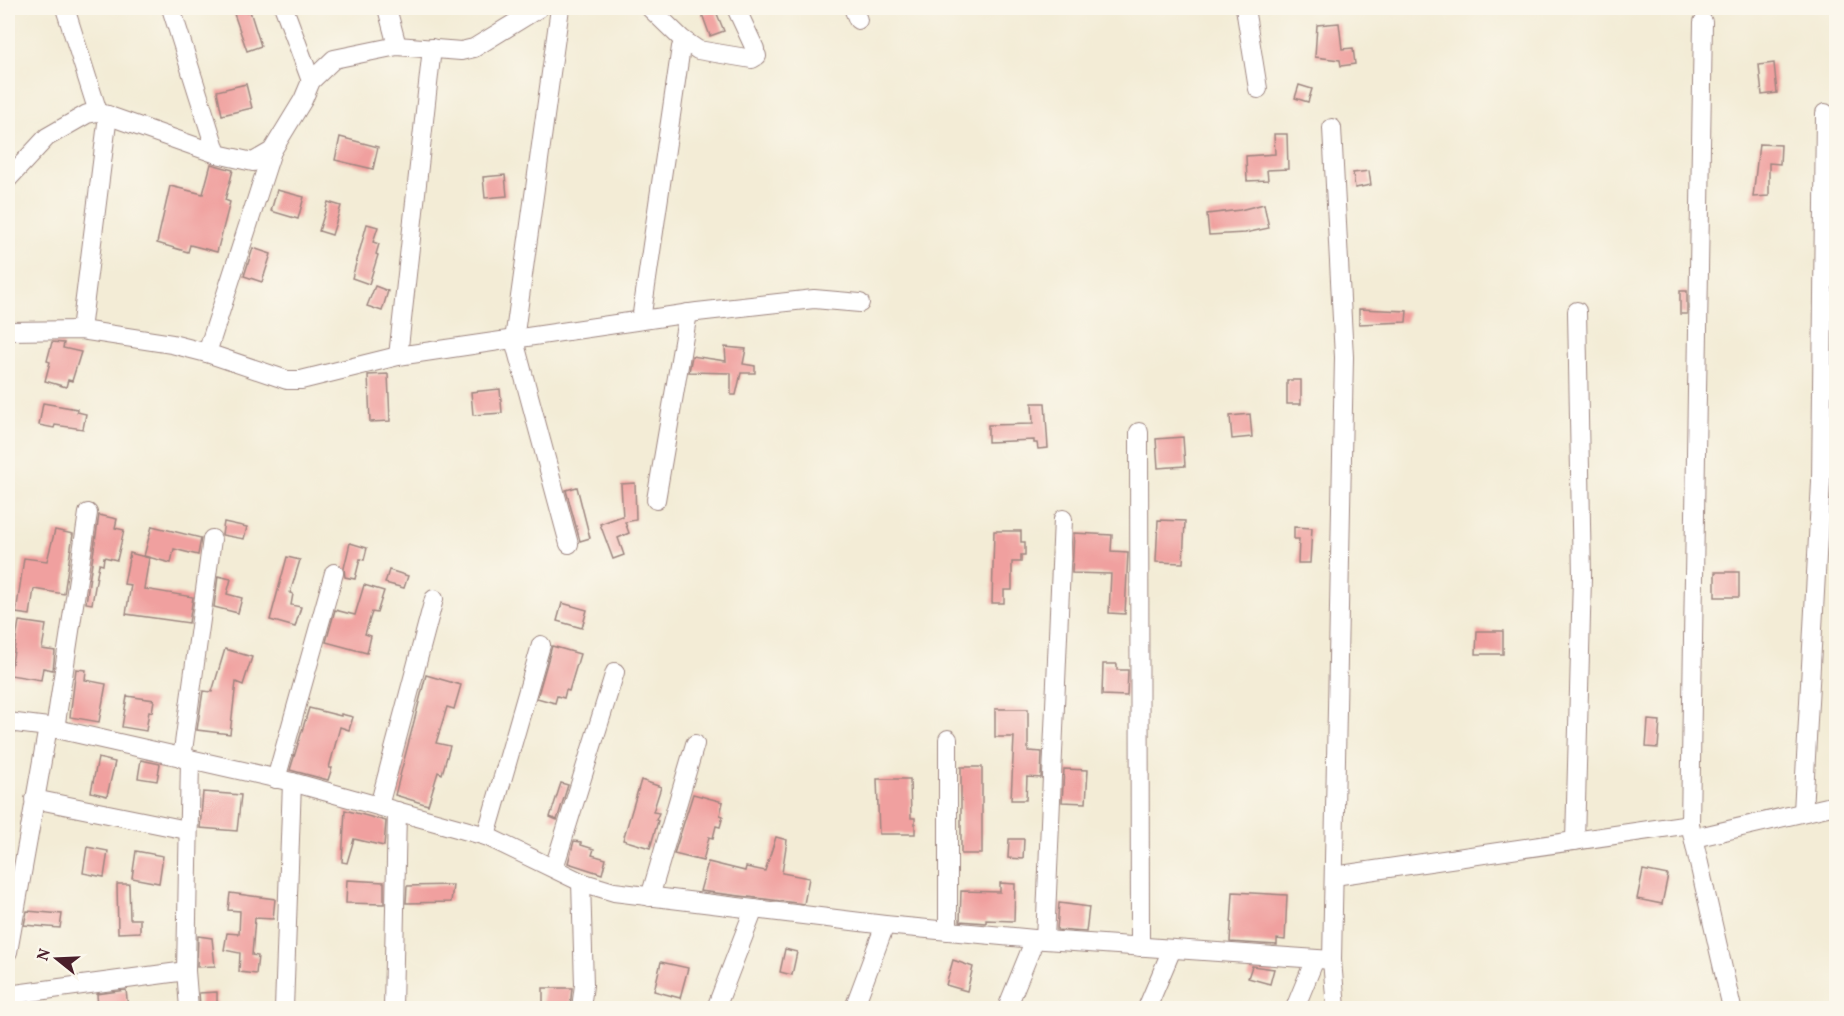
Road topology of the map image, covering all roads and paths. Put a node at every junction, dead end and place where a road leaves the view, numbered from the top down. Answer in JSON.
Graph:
{"nodes":[{"id":1,"x":65,"y":8,"type":"edge"},
{"id":2,"x":171,"y":8,"type":"edge"},
{"id":3,"x":284,"y":8,"type":"edge"},
{"id":4,"x":387,"y":8,"type":"edge"},
{"id":5,"x":539,"y":8,"type":"edge"},
{"id":6,"x":560,"y":8,"type":"edge"},
{"id":7,"x":650,"y":8,"type":"edge"},
{"id":8,"x":736,"y":8,"type":"edge"},
{"id":9,"x":1245,"y":8,"type":"edge"},
{"id":10,"x":1703,"y":22,"type":"dead end"},
{"id":11,"x":397,"y":46,"type":"junction"},
{"id":12,"x":681,"y":47,"type":"dead end"},
{"id":13,"x":432,"y":48,"type":"junction"},
{"id":14,"x":311,"y":81,"type":"junction"},
{"id":15,"x":1258,"y":89,"type":"dead end"},
{"id":16,"x":103,"y":113,"type":"junction"},
{"id":17,"x":1826,"y":113,"type":"dead end"},
{"id":18,"x":1332,"y":128,"type":"dead end"},
{"id":19,"x":272,"y":151,"type":"junction"},
{"id":20,"x":217,"y":154,"type":"junction"},
{"id":21,"x":9,"y":173,"type":"edge"},
{"id":22,"x":860,"y":303,"type":"dead end"},
{"id":23,"x":1577,"y":311,"type":"dead end"},
{"id":24,"x":688,"y":313,"type":"junction"},
{"id":25,"x":641,"y":320,"type":"junction"},
{"id":26,"x":81,"y":330,"type":"junction"},
{"id":27,"x":8,"y":331,"type":"edge"},
{"id":28,"x":514,"y":340,"type":"junction"},
{"id":29,"x":207,"y":353,"type":"junction"},
{"id":30,"x":398,"y":356,"type":"junction"},
{"id":31,"x":1139,"y":432,"type":"dead end"},
{"id":32,"x":656,"y":500,"type":"dead end"},
{"id":33,"x":88,"y":513,"type":"dead end"},
{"id":34,"x":1063,"y":519,"type":"dead end"},
{"id":35,"x":212,"y":539,"type":"dead end"},
{"id":36,"x":569,"y":543,"type":"dead end"},
{"id":37,"x":334,"y":573,"type":"dead end"},
{"id":38,"x":434,"y":599,"type":"dead end"},
{"id":39,"x":541,"y":645,"type":"dead end"},
{"id":40,"x":615,"y":672,"type":"dead end"},
{"id":41,"x":8,"y":722,"type":"edge"},
{"id":42,"x":51,"y":728,"type":"junction"},
{"id":43,"x":948,"y":739,"type":"dead end"},
{"id":44,"x":696,"y":744,"type":"dead end"},
{"id":45,"x":186,"y":759,"type":"junction"},
{"id":46,"x":284,"y":780,"type":"junction"},
{"id":47,"x":34,"y":799,"type":"junction"},
{"id":48,"x":1836,"y":805,"type":"edge"},
{"id":49,"x":379,"y":806,"type":"junction"},
{"id":50,"x":397,"y":811,"type":"junction"},
{"id":51,"x":1803,"y":812,"type":"junction"},
{"id":52,"x":188,"y":830,"type":"junction"},
{"id":53,"x":1692,"y":831,"type":"junction"},
{"id":54,"x":486,"y":836,"type":"junction"},
{"id":55,"x":1575,"y":841,"type":"junction"},
{"id":56,"x":554,"y":868,"type":"junction"},
{"id":57,"x":1334,"y":876,"type":"junction"},
{"id":58,"x":581,"y":882,"type":"junction"},
{"id":59,"x":650,"y":897,"type":"junction"},
{"id":60,"x":754,"y":909,"type":"junction"},
{"id":61,"x":885,"y":925,"type":"junction"},
{"id":62,"x":948,"y":931,"type":"junction"},
{"id":63,"x":1040,"y":940,"type":"junction"},
{"id":64,"x":1140,"y":947,"type":"junction"},
{"id":65,"x":1172,"y":949,"type":"junction"},
{"id":66,"x":8,"y":952,"type":"edge"},
{"id":67,"x":1324,"y":960,"type":"junction"},
{"id":68,"x":186,"y":971,"type":"junction"},
{"id":69,"x":8,"y":994,"type":"edge"},
{"id":70,"x":189,"y":1008,"type":"edge"},
{"id":71,"x":284,"y":1008,"type":"edge"},
{"id":72,"x":393,"y":1008,"type":"edge"},
{"id":73,"x":580,"y":1008,"type":"edge"},
{"id":74,"x":716,"y":1008,"type":"edge"},
{"id":75,"x":854,"y":1008,"type":"edge"},
{"id":76,"x":1007,"y":1008,"type":"edge"},
{"id":77,"x":1147,"y":1008,"type":"edge"},
{"id":78,"x":1295,"y":1008,"type":"edge"},
{"id":79,"x":1336,"y":1008,"type":"edge"},
{"id":80,"x":1732,"y":1008,"type":"edge"}],
"edges":[{"from":1,"to":16,"type":"street"},
{"from":2,"to":20,"type":"street"},
{"from":3,"to":14,"type":"street"},
{"from":4,"to":11,"type":"street"},
{"from":5,"to":13,"type":"street"},
{"from":6,"to":28,"type":"street"},
{"from":7,"to":8,"type":"street"},
{"from":9,"to":15,"type":"street"},
{"from":10,"to":53,"type":"street"},
{"from":11,"to":13,"type":"street"},
{"from":11,"to":14,"type":"street"},
{"from":12,"to":25,"type":"street"},
{"from":13,"to":30,"type":"street"},
{"from":14,"to":19,"type":"street"},
{"from":16,"to":20,"type":"street"},
{"from":16,"to":21,"type":"street"},
{"from":16,"to":26,"type":"street"},
{"from":17,"to":51,"type":"street"},
{"from":18,"to":57,"type":"street"},
{"from":19,"to":20,"type":"street"},
{"from":19,"to":29,"type":"street"},
{"from":22,"to":24,"type":"street"},
{"from":23,"to":55,"type":"street"},
{"from":24,"to":25,"type":"street"},
{"from":24,"to":32,"type":"street"},
{"from":25,"to":28,"type":"street"},
{"from":26,"to":27,"type":"street"},
{"from":26,"to":29,"type":"street"},
{"from":28,"to":30,"type":"street"},
{"from":28,"to":36,"type":"street"},
{"from":29,"to":30,"type":"street"},
{"from":31,"to":64,"type":"street"},
{"from":33,"to":42,"type":"street"},
{"from":34,"to":63,"type":"street"},
{"from":35,"to":45,"type":"street"},
{"from":37,"to":46,"type":"street"},
{"from":38,"to":49,"type":"street"},
{"from":39,"to":54,"type":"street"},
{"from":40,"to":56,"type":"street"},
{"from":41,"to":42,"type":"street"},
{"from":42,"to":45,"type":"street"},
{"from":42,"to":47,"type":"street"},
{"from":43,"to":62,"type":"street"},
{"from":44,"to":59,"type":"street"},
{"from":45,"to":46,"type":"street"},
{"from":45,"to":52,"type":"street"},
{"from":46,"to":49,"type":"street"},
{"from":46,"to":71,"type":"street"},
{"from":47,"to":52,"type":"street"},
{"from":47,"to":66,"type":"street"},
{"from":48,"to":51,"type":"street"},
{"from":49,"to":50,"type":"street"},
{"from":50,"to":54,"type":"street"},
{"from":50,"to":72,"type":"street"},
{"from":51,"to":53,"type":"street"},
{"from":52,"to":68,"type":"street"},
{"from":53,"to":55,"type":"street"},
{"from":53,"to":80,"type":"street"},
{"from":54,"to":56,"type":"street"},
{"from":55,"to":57,"type":"street"},
{"from":56,"to":58,"type":"street"},
{"from":57,"to":67,"type":"street"},
{"from":58,"to":59,"type":"street"},
{"from":58,"to":73,"type":"street"},
{"from":59,"to":60,"type":"street"},
{"from":60,"to":61,"type":"street"},
{"from":60,"to":74,"type":"street"},
{"from":61,"to":62,"type":"street"},
{"from":61,"to":75,"type":"street"},
{"from":62,"to":63,"type":"street"},
{"from":63,"to":64,"type":"street"},
{"from":63,"to":76,"type":"street"},
{"from":64,"to":65,"type":"street"},
{"from":65,"to":67,"type":"street"},
{"from":65,"to":77,"type":"street"},
{"from":67,"to":78,"type":"street"},
{"from":67,"to":79,"type":"street"},
{"from":68,"to":69,"type":"street"},
{"from":68,"to":70,"type":"street"}]}
